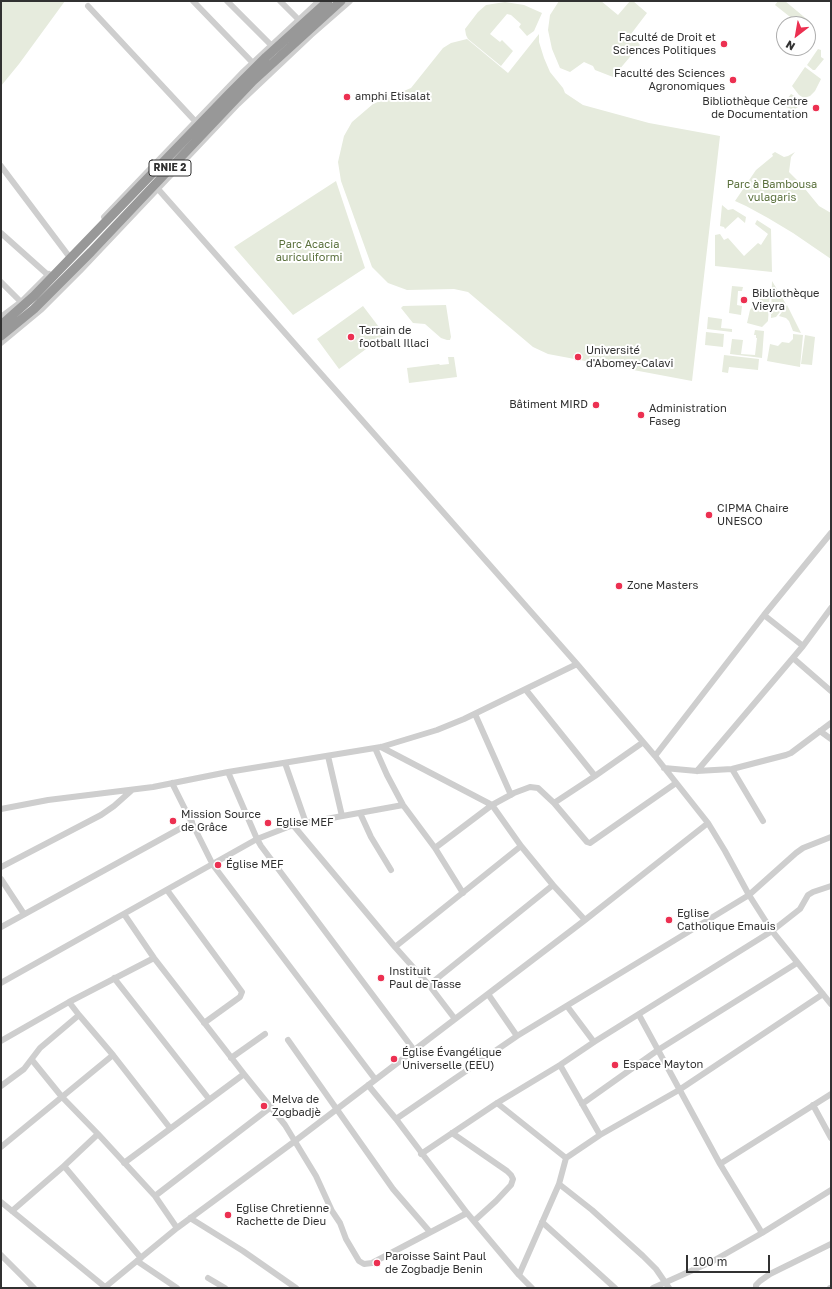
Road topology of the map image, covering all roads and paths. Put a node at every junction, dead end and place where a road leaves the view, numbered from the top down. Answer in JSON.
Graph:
{"nodes":[{"id":1,"x":193,"y":1,"type":"edge"},
{"id":2,"x":227,"y":1,"type":"edge"},
{"id":3,"x":280,"y":1,"type":"edge"},
{"id":4,"x":319,"y":1,"type":"edge"},
{"id":5,"x":328,"y":1,"type":"edge"},
{"id":6,"x":341,"y":1,"type":"edge"},
{"id":7,"x":350,"y":1,"type":"edge"},
{"id":8,"x":88,"y":6,"type":"dead end"},
{"id":9,"x":298,"y":19,"type":"junction"},
{"id":10,"x":270,"y":45,"type":"junction"},
{"id":11,"x":252,"y":62,"type":"junction"},
{"id":12,"x":195,"y":121,"type":"junction"},
{"id":13,"x":1,"y":166,"type":"edge"},
{"id":14,"x":158,"y":189,"type":"junction"},
{"id":15,"x":1,"y":233,"type":"edge"},
{"id":16,"x":68,"y":255,"type":"junction"},
{"id":17,"x":48,"y":275,"type":"junction"},
{"id":18,"x":1,"y":282,"type":"edge"},
{"id":19,"x":21,"y":302,"type":"junction"},
{"id":20,"x":1,"y":317,"type":"edge"},
{"id":21,"x":1,"y":325,"type":"edge"},
{"id":22,"x":1,"y":336,"type":"edge"},
{"id":23,"x":1,"y":343,"type":"edge"},
{"id":24,"x":831,"y":533,"type":"edge"},
{"id":25,"x":831,"y":608,"type":"edge"},
{"id":26,"x":764,"y":615,"type":"junction"},
{"id":27,"x":803,"y":646,"type":"junction"},
{"id":28,"x":793,"y":658,"type":"junction"},
{"id":29,"x":577,"y":664,"type":"junction"},
{"id":30,"x":526,"y":690,"type":"junction"},
{"id":31,"x":831,"y":691,"type":"edge"},
{"id":32,"x":475,"y":714,"type":"junction"},
{"id":33,"x":831,"y":723,"type":"edge"},
{"id":34,"x":820,"y":731,"type":"junction"},
{"id":35,"x":831,"y":739,"type":"edge"},
{"id":36,"x":642,"y":743,"type":"junction"},
{"id":37,"x":378,"y":748,"type":"junction"},
{"id":38,"x":328,"y":756,"type":"junction"},
{"id":39,"x":654,"y":756,"type":"junction"},
{"id":40,"x":285,"y":763,"type":"junction"},
{"id":41,"x":664,"y":768,"type":"junction"},
{"id":42,"x":732,"y":769,"type":"junction"},
{"id":43,"x":697,"y":771,"type":"junction"},
{"id":44,"x":228,"y":772,"type":"junction"},
{"id":45,"x":595,"y":776,"type":"junction"},
{"id":46,"x":172,"y":783,"type":"junction"},
{"id":47,"x":676,"y":783,"type":"junction"},
{"id":48,"x":132,"y":790,"type":"junction"},
{"id":49,"x":511,"y":795,"type":"junction"},
{"id":50,"x":554,"y":803,"type":"junction"},
{"id":51,"x":403,"y":805,"type":"junction"},
{"id":52,"x":492,"y":805,"type":"junction"},
{"id":53,"x":1,"y":809,"type":"edge"},
{"id":54,"x":360,"y":813,"type":"junction"},
{"id":55,"x":342,"y":816,"type":"junction"},
{"id":56,"x":763,"y":821,"type":"dead end"},
{"id":57,"x":192,"y":822,"type":"junction"},
{"id":58,"x":306,"y":823,"type":"junction"},
{"id":59,"x":708,"y":823,"type":"junction"},
{"id":60,"x":293,"y":825,"type":"junction"},
{"id":61,"x":831,"y":837,"type":"edge"},
{"id":62,"x":257,"y":839,"type":"junction"},
{"id":63,"x":521,"y":846,"type":"junction"},
{"id":64,"x":435,"y":848,"type":"junction"},
{"id":65,"x":213,"y":865,"type":"junction"},
{"id":66,"x":1,"y":867,"type":"edge"},
{"id":67,"x":391,"y":870,"type":"dead end"},
{"id":68,"x":1,"y":879,"type":"edge"},
{"id":69,"x":554,"y":885,"type":"junction"},
{"id":70,"x":831,"y":886,"type":"edge"},
{"id":71,"x":167,"y":890,"type":"junction"},
{"id":72,"x":463,"y":893,"type":"junction"},
{"id":73,"x":749,"y":895,"type":"junction"},
{"id":74,"x":24,"y":914,"type":"junction"},
{"id":75,"x":124,"y":914,"type":"junction"},
{"id":76,"x":585,"y":920,"type":"junction"},
{"id":77,"x":1,"y":927,"type":"edge"},
{"id":78,"x":772,"y":930,"type":"junction"},
{"id":79,"x":395,"y":947,"type":"junction"},
{"id":80,"x":154,"y":958,"type":"junction"},
{"id":81,"x":797,"y":963,"type":"junction"},
{"id":82,"x":114,"y":978,"type":"junction"},
{"id":83,"x":1,"y":984,"type":"edge"},
{"id":84,"x":429,"y":985,"type":"junction"},
{"id":85,"x":488,"y":994,"type":"junction"},
{"id":86,"x":823,"y":994,"type":"junction"},
{"id":87,"x":69,"y":1002,"type":"junction"},
{"id":88,"x":831,"y":1004,"type":"edge"},
{"id":89,"x":567,"y":1006,"type":"junction"},
{"id":90,"x":79,"y":1015,"type":"junction"},
{"id":91,"x":639,"y":1015,"type":"junction"},
{"id":92,"x":455,"y":1019,"type":"junction"},
{"id":93,"x":204,"y":1022,"type":"junction"},
{"id":94,"x":265,"y":1034,"type":"dead end"},
{"id":95,"x":517,"y":1036,"type":"junction"},
{"id":96,"x":288,"y":1040,"type":"dead end"},
{"id":97,"x":1,"y":1041,"type":"edge"},
{"id":98,"x":594,"y":1042,"type":"junction"},
{"id":99,"x":414,"y":1050,"type":"junction"},
{"id":100,"x":658,"y":1050,"type":"junction"},
{"id":101,"x":113,"y":1055,"type":"junction"},
{"id":102,"x":231,"y":1058,"type":"junction"},
{"id":103,"x":32,"y":1060,"type":"junction"},
{"id":104,"x":560,"y":1065,"type":"junction"},
{"id":105,"x":244,"y":1074,"type":"junction"},
{"id":106,"x":375,"y":1079,"type":"junction"},
{"id":107,"x":368,"y":1085,"type":"junction"},
{"id":108,"x":1,"y":1086,"type":"edge"},
{"id":109,"x":679,"y":1090,"type":"junction"},
{"id":110,"x":831,"y":1094,"type":"edge"},
{"id":111,"x":62,"y":1097,"type":"junction"},
{"id":112,"x":209,"y":1099,"type":"junction"},
{"id":113,"x":497,"y":1103,"type":"junction"},
{"id":114,"x":582,"y":1104,"type":"junction"},
{"id":115,"x":813,"y":1105,"type":"junction"},
{"id":116,"x":271,"y":1107,"type":"junction"},
{"id":117,"x":337,"y":1108,"type":"junction"},
{"id":118,"x":396,"y":1119,"type":"junction"},
{"id":119,"x":170,"y":1128,"type":"junction"},
{"id":120,"x":452,"y":1133,"type":"junction"},
{"id":121,"x":98,"y":1134,"type":"junction"},
{"id":122,"x":600,"y":1135,"type":"junction"},
{"id":123,"x":831,"y":1138,"type":"edge"},
{"id":124,"x":295,"y":1141,"type":"junction"},
{"id":125,"x":1,"y":1147,"type":"edge"},
{"id":126,"x":421,"y":1154,"type":"junction"},
{"id":127,"x":566,"y":1158,"type":"junction"},
{"id":128,"x":124,"y":1163,"type":"junction"},
{"id":129,"x":720,"y":1164,"type":"junction"},
{"id":130,"x":64,"y":1166,"type":"junction"},
{"id":131,"x":559,"y":1184,"type":"junction"},
{"id":132,"x":831,"y":1190,"type":"edge"},
{"id":133,"x":155,"y":1196,"type":"junction"},
{"id":134,"x":1,"y":1202,"type":"edge"},
{"id":135,"x":12,"y":1211,"type":"junction"},
{"id":136,"x":467,"y":1213,"type":"junction"},
{"id":137,"x":190,"y":1218,"type":"junction"},
{"id":138,"x":474,"y":1221,"type":"junction"},
{"id":139,"x":542,"y":1222,"type":"junction"},
{"id":140,"x":177,"y":1228,"type":"junction"},
{"id":141,"x":430,"y":1232,"type":"junction"},
{"id":142,"x":762,"y":1233,"type":"junction"},
{"id":143,"x":831,"y":1244,"type":"edge"},
{"id":144,"x":1,"y":1255,"type":"edge"},
{"id":145,"x":139,"y":1260,"type":"junction"},
{"id":146,"x":4,"y":1262,"type":"edge"},
{"id":147,"x":519,"y":1275,"type":"junction"},
{"id":148,"x":208,"y":1278,"type":"dead end"},
{"id":149,"x":665,"y":1282,"type":"junction"},
{"id":150,"x":33,"y":1288,"type":"edge"},
{"id":151,"x":105,"y":1288,"type":"edge"},
{"id":152,"x":177,"y":1288,"type":"edge"},
{"id":153,"x":225,"y":1288,"type":"edge"},
{"id":154,"x":296,"y":1288,"type":"edge"},
{"id":155,"x":532,"y":1288,"type":"edge"},
{"id":156,"x":615,"y":1288,"type":"edge"},
{"id":157,"x":653,"y":1288,"type":"edge"},
{"id":158,"x":669,"y":1288,"type":"edge"},
{"id":159,"x":756,"y":1288,"type":"edge"}],
"edges":[{"from":1,"to":11,"type":"street"},
{"from":2,"to":10,"type":"street"},
{"from":3,"to":9,"type":"street"},
{"from":4,"to":9,"type":"street"},
{"from":5,"to":21,"type":"highway","name":"RNIE 2","number":"RNIE 2"},
{"from":6,"to":22,"type":"highway","name":"RNIE 2","number":"RNIE 2"},
{"from":7,"to":14,"type":"street"},
{"from":8,"to":12,"type":"street"},
{"from":9,"to":10,"type":"street"},
{"from":10,"to":11,"type":"street"},
{"from":11,"to":12,"type":"street"},
{"from":12,"to":16,"type":"street"},
{"from":13,"to":16,"type":"street"},
{"from":14,"to":23,"type":"street"},
{"from":14,"to":29,"type":"street"},
{"from":15,"to":17,"type":"street"},
{"from":16,"to":17,"type":"street"},
{"from":17,"to":19,"type":"street"},
{"from":18,"to":19,"type":"street"},
{"from":19,"to":20,"type":"street"},
{"from":24,"to":26,"type":"street"},
{"from":25,"to":27,"type":"street"},
{"from":26,"to":27,"type":"street"},
{"from":26,"to":39,"type":"street"},
{"from":27,"to":28,"type":"street"},
{"from":28,"to":31,"type":"street"},
{"from":28,"to":43,"type":"street"},
{"from":29,"to":30,"type":"street"},
{"from":29,"to":36,"type":"street"},
{"from":30,"to":32,"type":"street"},
{"from":30,"to":45,"type":"street"},
{"from":32,"to":37,"type":"street"},
{"from":32,"to":49,"type":"street"},
{"from":33,"to":34,"type":"street"},
{"from":34,"to":35,"type":"street"},
{"from":34,"to":42,"type":"street"},
{"from":36,"to":39,"type":"street"},
{"from":36,"to":45,"type":"street"},
{"from":37,"to":38,"type":"street"},
{"from":37,"to":51,"type":"street"},
{"from":37,"to":52,"type":"street"},
{"from":38,"to":40,"type":"street"},
{"from":38,"to":55,"type":"street"},
{"from":39,"to":41,"type":"street"},
{"from":40,"to":44,"type":"street"},
{"from":40,"to":58,"type":"street"},
{"from":41,"to":43,"type":"street"},
{"from":41,"to":47,"type":"street"},
{"from":42,"to":43,"type":"street"},
{"from":42,"to":56,"type":"street"},
{"from":44,"to":46,"type":"street"},
{"from":44,"to":62,"type":"street"},
{"from":45,"to":50,"type":"street"},
{"from":46,"to":48,"type":"street"},
{"from":46,"to":57,"type":"street"},
{"from":47,"to":50,"type":"street"},
{"from":47,"to":59,"type":"street"},
{"from":48,"to":53,"type":"street"},
{"from":48,"to":66,"type":"street"},
{"from":49,"to":50,"type":"street"},
{"from":49,"to":52,"type":"street"},
{"from":51,"to":54,"type":"street"},
{"from":51,"to":64,"type":"street"},
{"from":52,"to":63,"type":"street"},
{"from":52,"to":64,"type":"street"},
{"from":54,"to":55,"type":"street"},
{"from":54,"to":67,"type":"street"},
{"from":55,"to":58,"type":"street"},
{"from":57,"to":65,"type":"street"},
{"from":57,"to":74,"type":"street"},
{"from":58,"to":60,"type":"street"},
{"from":59,"to":73,"type":"street"},
{"from":59,"to":76,"type":"street"},
{"from":60,"to":62,"type":"street"},
{"from":60,"to":79,"type":"street"},
{"from":61,"to":73,"type":"street"},
{"from":62,"to":65,"type":"street"},
{"from":62,"to":99,"type":"street"},
{"from":63,"to":69,"type":"street"},
{"from":63,"to":72,"type":"street"},
{"from":64,"to":72,"type":"street"},
{"from":65,"to":71,"type":"street"},
{"from":65,"to":106,"type":"street"},
{"from":68,"to":74,"type":"street"},
{"from":69,"to":76,"type":"street"},
{"from":69,"to":84,"type":"street"},
{"from":70,"to":78,"type":"street"},
{"from":71,"to":75,"type":"street"},
{"from":71,"to":93,"type":"street"},
{"from":72,"to":79,"type":"street"},
{"from":73,"to":78,"type":"street"},
{"from":73,"to":89,"type":"street"},
{"from":74,"to":77,"type":"street"},
{"from":75,"to":80,"type":"street"},
{"from":75,"to":83,"type":"street"},
{"from":76,"to":85,"type":"street"},
{"from":78,"to":81,"type":"street"},
{"from":78,"to":91,"type":"street"},
{"from":79,"to":84,"type":"street"},
{"from":80,"to":82,"type":"street"},
{"from":80,"to":93,"type":"street"},
{"from":81,"to":86,"type":"street"},
{"from":81,"to":100,"type":"street"},
{"from":82,"to":87,"type":"street"},
{"from":82,"to":112,"type":"street"},
{"from":84,"to":92,"type":"street"},
{"from":85,"to":92,"type":"street"},
{"from":85,"to":95,"type":"street"},
{"from":86,"to":88,"type":"street"},
{"from":86,"to":109,"type":"street"},
{"from":87,"to":90,"type":"street"},
{"from":87,"to":97,"type":"street"},
{"from":89,"to":95,"type":"street"},
{"from":89,"to":98,"type":"street"},
{"from":90,"to":101,"type":"street"},
{"from":90,"to":103,"type":"street"},
{"from":91,"to":98,"type":"street"},
{"from":91,"to":100,"type":"street"},
{"from":92,"to":99,"type":"street"},
{"from":93,"to":102,"type":"street"},
{"from":94,"to":102,"type":"street"},
{"from":95,"to":118,"type":"street"},
{"from":96,"to":117,"type":"street"},
{"from":98,"to":104,"type":"street"},
{"from":99,"to":106,"type":"street"},
{"from":100,"to":109,"type":"street"},
{"from":100,"to":114,"type":"street"},
{"from":101,"to":111,"type":"street"},
{"from":101,"to":119,"type":"street"},
{"from":102,"to":105,"type":"street"},
{"from":103,"to":108,"type":"street"},
{"from":103,"to":111,"type":"street"},
{"from":104,"to":113,"type":"street"},
{"from":104,"to":114,"type":"street"},
{"from":105,"to":112,"type":"street"},
{"from":105,"to":116,"type":"street"},
{"from":106,"to":107,"type":"street"},
{"from":107,"to":117,"type":"street"},
{"from":107,"to":118,"type":"street"},
{"from":109,"to":122,"type":"street"},
{"from":109,"to":129,"type":"street"},
{"from":110,"to":115,"type":"street"},
{"from":111,"to":121,"type":"street"},
{"from":111,"to":125,"type":"street"},
{"from":112,"to":119,"type":"street"},
{"from":113,"to":120,"type":"street"},
{"from":113,"to":127,"type":"street"},
{"from":114,"to":122,"type":"street"},
{"from":115,"to":123,"type":"street"},
{"from":115,"to":129,"type":"street"},
{"from":116,"to":124,"type":"street"},
{"from":116,"to":133,"type":"street"},
{"from":117,"to":124,"type":"street"},
{"from":117,"to":141,"type":"street"},
{"from":118,"to":126,"type":"street"},
{"from":119,"to":128,"type":"street"},
{"from":120,"to":126,"type":"street"},
{"from":120,"to":138,"type":"street"},
{"from":121,"to":128,"type":"street"},
{"from":121,"to":130,"type":"street"},
{"from":122,"to":127,"type":"street"},
{"from":124,"to":137,"type":"street"},
{"from":124,"to":141,"type":"street"},
{"from":126,"to":136,"type":"street"},
{"from":127,"to":131,"type":"street"},
{"from":128,"to":133,"type":"street"},
{"from":129,"to":142,"type":"street"},
{"from":130,"to":135,"type":"street"},
{"from":130,"to":145,"type":"street"},
{"from":131,"to":139,"type":"street"},
{"from":131,"to":149,"type":"street"},
{"from":132,"to":142,"type":"street"},
{"from":133,"to":140,"type":"street"},
{"from":134,"to":135,"type":"street"},
{"from":135,"to":151,"type":"street"},
{"from":136,"to":138,"type":"street"},
{"from":136,"to":141,"type":"street"},
{"from":137,"to":140,"type":"street"},
{"from":137,"to":154,"type":"street"},
{"from":138,"to":147,"type":"street"},
{"from":139,"to":147,"type":"street"},
{"from":139,"to":156,"type":"street"},
{"from":140,"to":145,"type":"street"},
{"from":142,"to":149,"type":"street"},
{"from":143,"to":159,"type":"street"},
{"from":144,"to":146,"type":"street"},
{"from":145,"to":151,"type":"street"},
{"from":145,"to":152,"type":"street"},
{"from":146,"to":150,"type":"street"},
{"from":147,"to":155,"type":"street"},
{"from":148,"to":153,"type":"street"},
{"from":149,"to":157,"type":"street"},
{"from":149,"to":158,"type":"street"}]}
